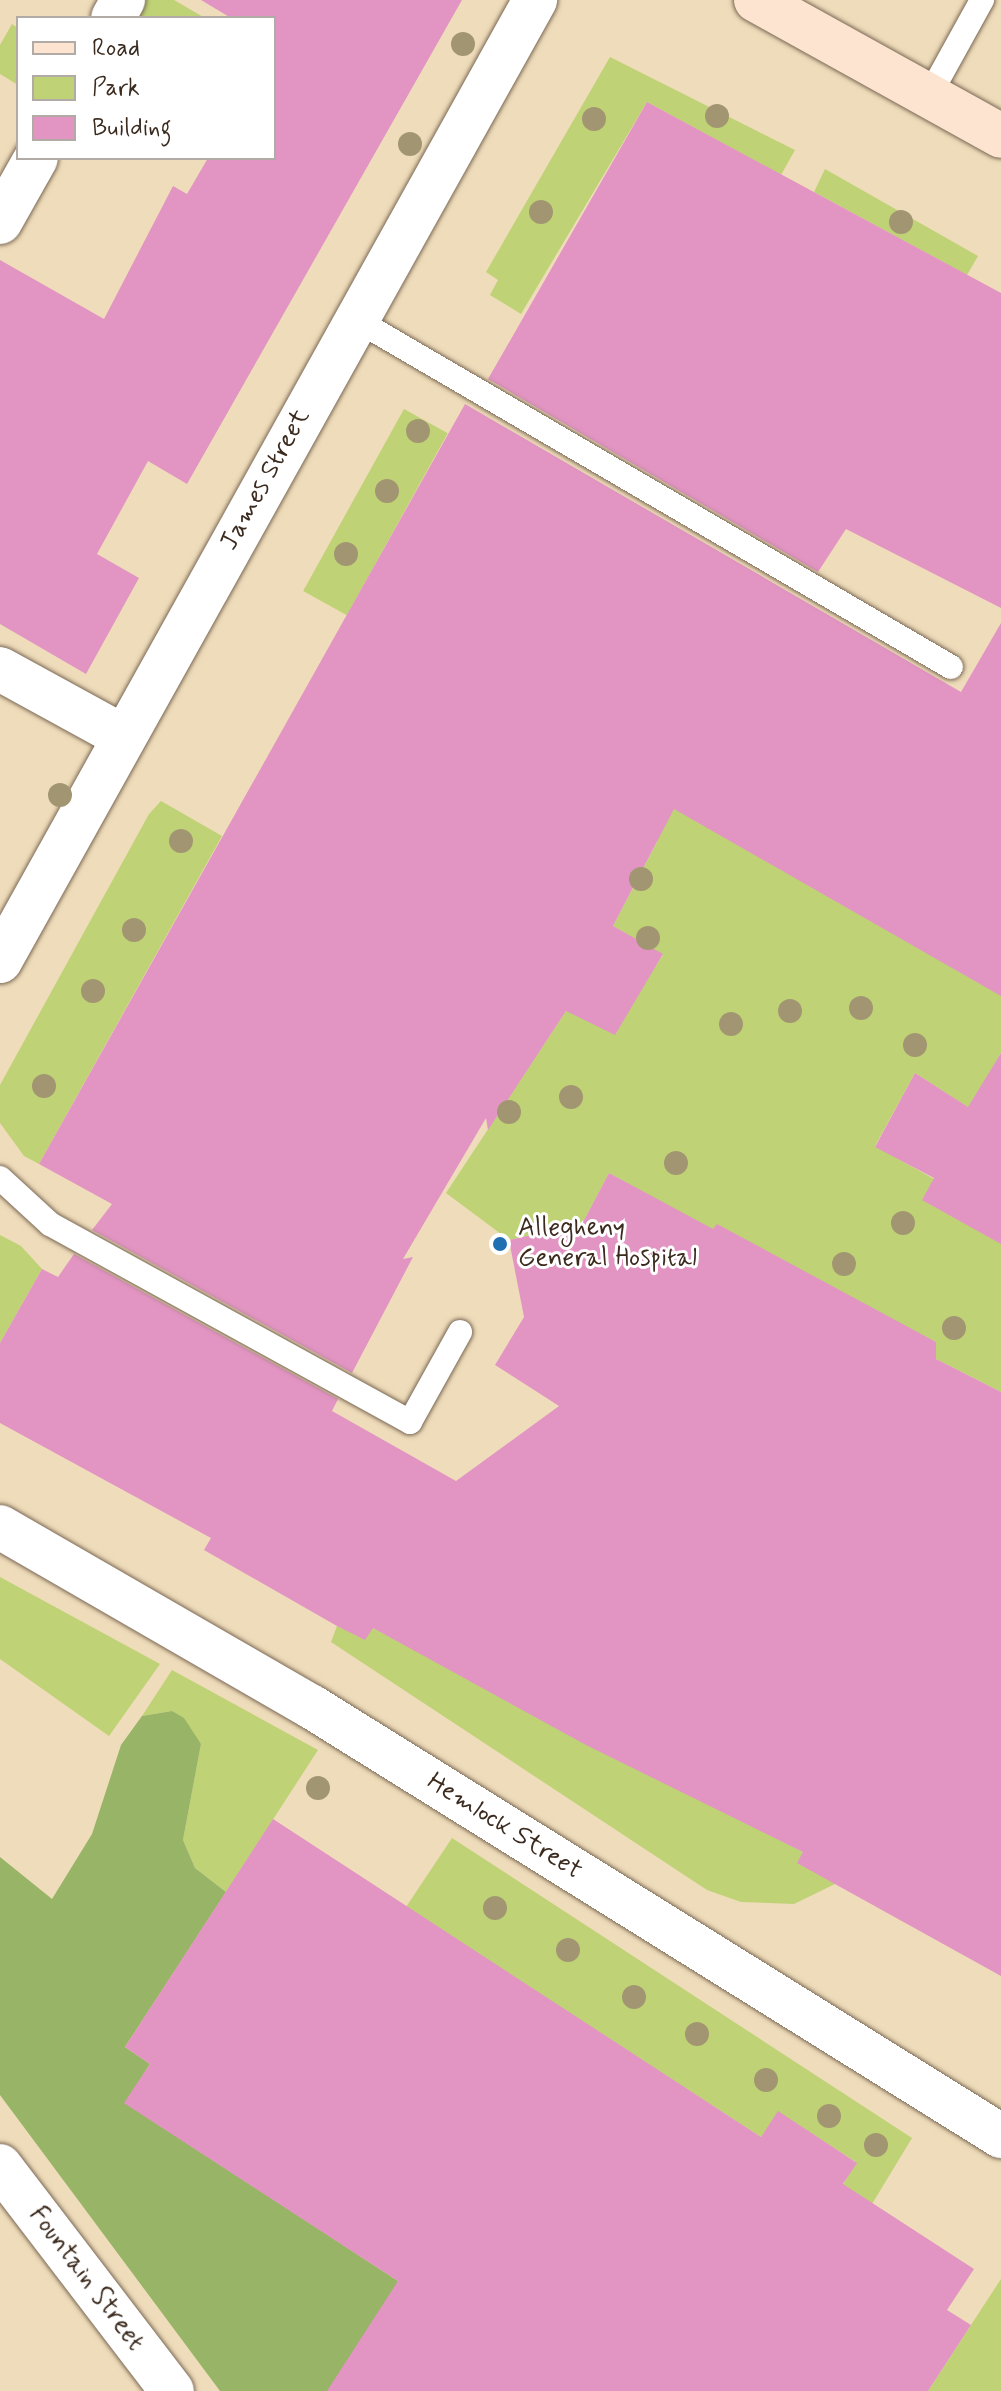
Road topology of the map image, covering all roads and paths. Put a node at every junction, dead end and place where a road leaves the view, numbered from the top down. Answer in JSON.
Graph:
{"nodes":[{"id":1,"x":535,"y":0,"type":"edge"},
{"id":2,"x":756,"y":0,"type":"edge"},
{"id":3,"x":982,"y":0,"type":"edge"},
{"id":4,"x":929,"y":96,"type":"junction"},
{"id":5,"x":1001,"y":136,"type":"edge"},
{"id":6,"x":35,"y":160,"type":"edge"},
{"id":7,"x":0,"y":222,"type":"edge"},
{"id":8,"x":355,"y":319,"type":"junction"},
{"id":9,"x":951,"y":667,"type":"dead end"},
{"id":10,"x":0,"y":669,"type":"edge"},
{"id":11,"x":124,"y":737,"type":"junction"},
{"id":12,"x":0,"y":961,"type":"edge"},
{"id":13,"x":0,"y":1178,"type":"edge"},
{"id":14,"x":460,"y":1332,"type":"dead end"},
{"id":15,"x":0,"y":1527,"type":"edge"},
{"id":16,"x":1001,"y":2136,"type":"edge"},
{"id":17,"x":0,"y":2166,"type":"edge"},
{"id":18,"x":172,"y":2391,"type":"edge"}],
"edges":[{"from":1,"to":8,"type":"street","name":"James Street"},
{"from":2,"to":4,"type":"main road"},
{"from":3,"to":4,"type":"lane"},
{"from":4,"to":5,"type":"main road"},
{"from":6,"to":7,"type":"street"},
{"from":8,"to":9,"type":"lane"},
{"from":8,"to":11,"type":"street","name":"James Street"},
{"from":10,"to":11,"type":"street"},
{"from":11,"to":12,"type":"street","name":"James Street"},
{"from":13,"to":14,"type":"lane"},
{"from":15,"to":16,"type":"street","name":"Hemlock Street"},
{"from":17,"to":18,"type":"street","name":"Fountain Street"}]}
